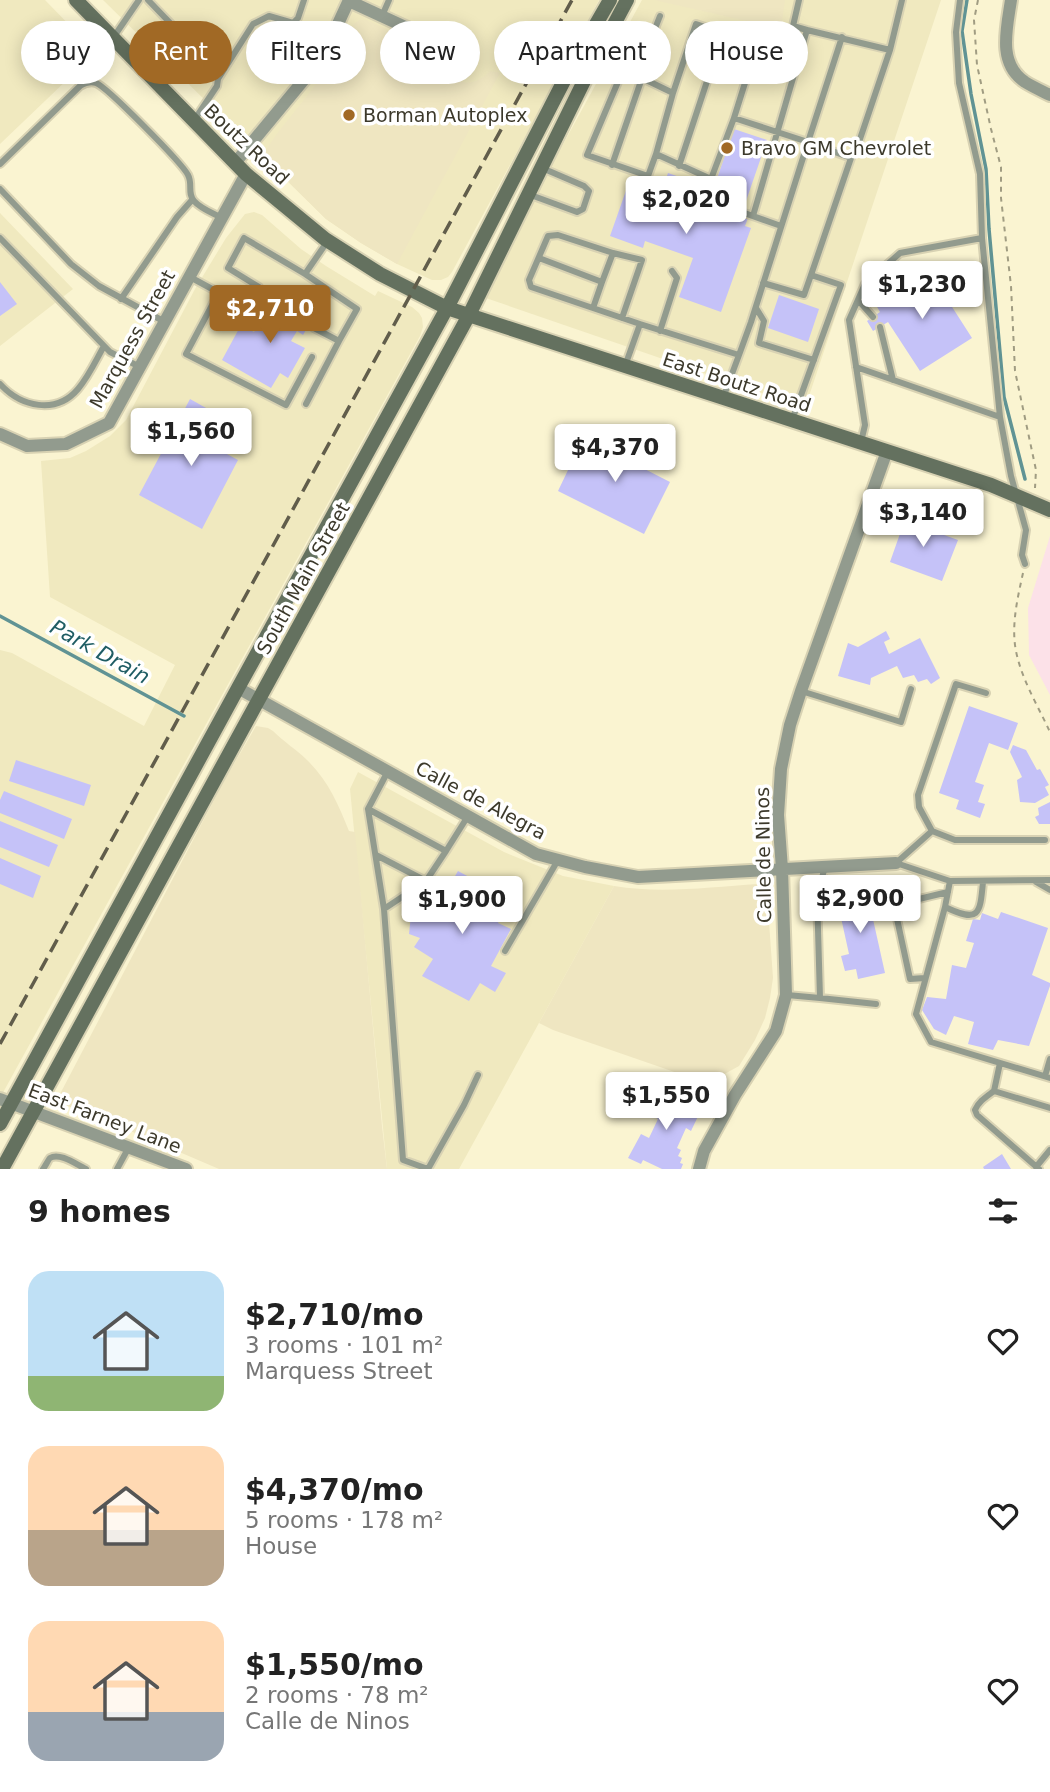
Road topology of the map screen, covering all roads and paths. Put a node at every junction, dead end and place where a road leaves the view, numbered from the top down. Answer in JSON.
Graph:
{"nodes":[{"id":1,"x":76,"y":0,"type":"edge"},
{"id":2,"x":139,"y":0,"type":"edge"},
{"id":3,"x":148,"y":0,"type":"edge"},
{"id":4,"x":304,"y":0,"type":"edge"},
{"id":5,"x":349,"y":0,"type":"edge"},
{"id":6,"x":389,"y":0,"type":"edge"},
{"id":7,"x":610,"y":0,"type":"edge"},
{"id":8,"x":628,"y":0,"type":"edge"},
{"id":9,"x":799,"y":0,"type":"edge"},
{"id":10,"x":902,"y":0,"type":"edge"},
{"id":11,"x":960,"y":0,"type":"edge"},
{"id":12,"x":978,"y":0,"type":"edge"},
{"id":13,"x":1011,"y":0,"type":"edge"},
{"id":14,"x":382,"y":16,"type":"junction"},
{"id":15,"x":660,"y":16,"type":"dead end"},
{"id":16,"x":96,"y":21,"type":"edge"},
{"id":17,"x":168,"y":21,"type":"edge"},
{"id":18,"x":392,"y":21,"type":"edge"},
{"id":19,"x":617,"y":21,"type":"edge"},
{"id":20,"x":658,"y":21,"type":"edge"},
{"id":21,"x":794,"y":21,"type":"edge"},
{"id":22,"x":808,"y":30,"type":"edge"},
{"id":23,"x":115,"y":35,"type":"edge"},
{"id":24,"x":842,"y":37,"type":"junction"},
{"id":25,"x":115,"y":40,"type":"edge"},
{"id":26,"x":890,"y":50,"type":"junction"},
{"id":27,"x":232,"y":57,"type":"edge"},
{"id":28,"x":217,"y":84,"type":"edge"},
{"id":29,"x":584,"y":84,"type":"edge"},
{"id":30,"x":617,"y":84,"type":"edge"},
{"id":31,"x":640,"y":84,"type":"edge"},
{"id":32,"x":654,"y":84,"type":"edge"},
{"id":33,"x":745,"y":84,"type":"edge"},
{"id":34,"x":791,"y":84,"type":"edge"},
{"id":35,"x":673,"y":93,"type":"junction"},
{"id":36,"x":1050,"y":95,"type":"edge"},
{"id":37,"x":734,"y":118,"type":"junction"},
{"id":38,"x":193,"y":120,"type":"junction"},
{"id":39,"x":777,"y":133,"type":"junction"},
{"id":40,"x":808,"y":142,"type":"junction"},
{"id":41,"x":656,"y":155,"type":"junction"},
{"id":42,"x":851,"y":158,"type":"junction"},
{"id":43,"x":235,"y":163,"type":"junction"},
{"id":44,"x":0,"y":164,"type":"edge"},
{"id":45,"x":612,"y":165,"type":"junction"},
{"id":46,"x":679,"y":166,"type":"junction"},
{"id":47,"x":542,"y":168,"type":"junction"},
{"id":48,"x":246,"y":174,"type":"junction"},
{"id":49,"x":711,"y":179,"type":"junction"},
{"id":50,"x":0,"y":189,"type":"edge"},
{"id":51,"x":528,"y":194,"type":"junction"},
{"id":52,"x":192,"y":200,"type":"junction"},
{"id":53,"x":753,"y":216,"type":"junction"},
{"id":54,"x":222,"y":218,"type":"junction"},
{"id":55,"x":781,"y":226,"type":"junction"},
{"id":56,"x":0,"y":238,"type":"edge"},
{"id":57,"x":982,"y":238,"type":"junction"},
{"id":58,"x":328,"y":240,"type":"junction"},
{"id":59,"x":613,"y":253,"type":"junction"},
{"id":60,"x":539,"y":258,"type":"junction"},
{"id":61,"x":642,"y":260,"type":"junction"},
{"id":62,"x":651,"y":263,"type":"dead end"},
{"id":63,"x":672,"y":271,"type":"dead end"},
{"id":64,"x":305,"y":274,"type":"junction"},
{"id":65,"x":811,"y":275,"type":"junction"},
{"id":66,"x":190,"y":276,"type":"junction"},
{"id":67,"x":602,"y":282,"type":"junction"},
{"id":68,"x":763,"y":283,"type":"junction"},
{"id":69,"x":413,"y":291,"type":"joint"},
{"id":70,"x":219,"y":292,"type":"junction"},
{"id":71,"x":121,"y":299,"type":"junction"},
{"id":72,"x":858,"y":300,"type":"junction"},
{"id":73,"x":447,"y":308,"type":"junction"},
{"id":74,"x":593,"y":308,"type":"junction"},
{"id":75,"x":756,"y":308,"type":"junction"},
{"id":76,"x":469,"y":315,"type":"junction"},
{"id":77,"x":873,"y":317,"type":"dead end"},
{"id":78,"x":622,"y":318,"type":"junction"},
{"id":79,"x":165,"y":322,"type":"junction"},
{"id":80,"x":640,"y":324,"type":"junction"},
{"id":81,"x":880,"y":327,"type":"dead end"},
{"id":82,"x":314,"y":328,"type":"dead end"},
{"id":83,"x":660,"y":331,"type":"junction"},
{"id":84,"x":339,"y":341,"type":"junction"},
{"id":85,"x":104,"y":346,"type":"junction"},
{"id":86,"x":739,"y":355,"type":"junction"},
{"id":87,"x":312,"y":357,"type":"dead end"},
{"id":88,"x":814,"y":360,"type":"junction"},
{"id":89,"x":625,"y":366,"type":"junction"},
{"id":90,"x":140,"y":367,"type":"junction"},
{"id":91,"x":856,"y":367,"type":"junction"},
{"id":92,"x":893,"y":380,"type":"junction"},
{"id":93,"x":0,"y":384,"type":"edge"},
{"id":94,"x":723,"y":398,"type":"junction"},
{"id":95,"x":306,"y":404,"type":"dead end"},
{"id":96,"x":1000,"y":417,"type":"junction"},
{"id":97,"x":792,"y":420,"type":"junction"},
{"id":98,"x":0,"y":434,"type":"edge"},
{"id":99,"x":860,"y":442,"type":"junction"},
{"id":100,"x":887,"y":451,"type":"junction"},
{"id":101,"x":1017,"y":496,"type":"junction"},
{"id":102,"x":1034,"y":503,"type":"junction"},
{"id":103,"x":1050,"y":510,"type":"edge"},
{"id":104,"x":1025,"y":564,"type":"joint"},
{"id":105,"x":238,"y":688,"type":"junction"},
{"id":106,"x":911,"y":689,"type":"dead end"},
{"id":107,"x":802,"y":691,"type":"junction"},
{"id":108,"x":986,"y":693,"type":"dead end"},
{"id":109,"x":258,"y":699,"type":"junction"},
{"id":110,"x":1050,"y":732,"type":"edge"},
{"id":111,"x":388,"y":771,"type":"junction"},
{"id":112,"x":368,"y":809,"type":"junction"},
{"id":113,"x":468,"y":816,"type":"junction"},
{"id":114,"x":933,"y":831,"type":"junction"},
{"id":115,"x":1045,"y":840,"type":"dead end"},
{"id":116,"x":446,"y":851,"type":"junction"},
{"id":117,"x":376,"y":855,"type":"junction"},
{"id":118,"x":558,"y":860,"type":"junction"},
{"id":119,"x":896,"y":863,"type":"junction"},
{"id":120,"x":825,"y":867,"type":"junction"},
{"id":121,"x":782,"y":869,"type":"junction"},
{"id":122,"x":1050,"y":880,"type":"edge"},
{"id":123,"x":426,"y":881,"type":"junction"},
{"id":124,"x":950,"y":881,"type":"junction"},
{"id":125,"x":1034,"y":881,"type":"junction"},
{"id":126,"x":983,"y":882,"type":"junction"},
{"id":127,"x":1050,"y":890,"type":"edge"},
{"id":128,"x":948,"y":892,"type":"junction"},
{"id":129,"x":945,"y":907,"type":"junction"},
{"id":130,"x":384,"y":909,"type":"junction"},
{"id":131,"x":505,"y":951,"type":"dead end"},
{"id":132,"x":925,"y":978,"type":"junction"},
{"id":133,"x":786,"y":995,"type":"junction"},
{"id":134,"x":820,"y":998,"type":"junction"},
{"id":135,"x":876,"y":1004,"type":"dead end"},
{"id":136,"x":1050,"y":1059,"type":"edge"},
{"id":137,"x":1000,"y":1063,"type":"junction"},
{"id":138,"x":478,"y":1075,"type":"dead end"},
{"id":139,"x":1047,"y":1077,"type":"edge"},
{"id":140,"x":993,"y":1091,"type":"junction"},
{"id":141,"x":6,"y":1101,"type":"edge"},
{"id":142,"x":1050,"y":1108,"type":"edge"},
{"id":143,"x":34,"y":1111,"type":"junction"},
{"id":144,"x":0,"y":1124,"type":"edge"},
{"id":145,"x":129,"y":1147,"type":"junction"},
{"id":146,"x":1050,"y":1150,"type":"edge"},
{"id":147,"x":1037,"y":1168,"type":"edge"},
{"id":148,"x":2,"y":1169,"type":"edge"},
{"id":149,"x":43,"y":1169,"type":"edge"},
{"id":150,"x":86,"y":1169,"type":"edge"},
{"id":151,"x":117,"y":1169,"type":"edge"},
{"id":152,"x":186,"y":1169,"type":"edge"},
{"id":153,"x":699,"y":1169,"type":"edge"}],
"edges":[{"from":1,"to":16,"type":"main road","name":"Boutz Road"},
{"from":2,"to":23,"type":"lane"},
{"from":3,"to":17,"type":"lane"},
{"from":4,"to":27,"type":"lane"},
{"from":5,"to":14,"type":"street"},
{"from":5,"to":43,"type":"street"},
{"from":6,"to":14,"type":"lane"},
{"from":7,"to":73,"type":"main road","name":"South Main Street"},
{"from":8,"to":19,"type":"main road","name":"South Main Street"},
{"from":9,"to":21,"type":"lane"},
{"from":10,"to":26,"type":"lane"},
{"from":11,"to":57,"type":"lane"},
{"from":12,"to":102,"type":"path"},
{"from":13,"to":36,"type":"street"},
{"from":14,"to":18,"type":"street"},
{"from":15,"to":20,"type":"lane"},
{"from":22,"to":24,"type":"lane"},
{"from":24,"to":26,"type":"lane"},
{"from":24,"to":40,"type":"lane"},
{"from":25,"to":38,"type":"main road","name":"Boutz Road"},
{"from":26,"to":42,"type":"lane"},
{"from":28,"to":38,"type":"lane"},
{"from":29,"to":47,"type":"main road","name":"South Main Street"},
{"from":30,"to":45,"type":"lane"},
{"from":31,"to":45,"type":"lane"},
{"from":32,"to":35,"type":"lane"},
{"from":33,"to":37,"type":"lane"},
{"from":34,"to":39,"type":"lane"},
{"from":35,"to":41,"type":"lane"},
{"from":35,"to":46,"type":"lane"},
{"from":37,"to":39,"type":"lane"},
{"from":37,"to":49,"type":"lane"},
{"from":38,"to":43,"type":"main road","name":"Boutz Road"},
{"from":39,"to":40,"type":"lane"},
{"from":39,"to":53,"type":"lane"},
{"from":40,"to":42,"type":"lane"},
{"from":40,"to":55,"type":"lane"},
{"from":41,"to":45,"type":"lane"},
{"from":41,"to":46,"type":"lane"},
{"from":42,"to":65,"type":"lane"},
{"from":43,"to":48,"type":"main road","name":"Boutz Road"},
{"from":44,"to":52,"type":"lane"},
{"from":46,"to":49,"type":"lane"},
{"from":47,"to":51,"type":"main road","name":"South Main Street"},
{"from":47,"to":51,"type":"lane"},
{"from":48,"to":54,"type":"street","name":"Marquess Street"},
{"from":48,"to":58,"type":"main road","name":"Boutz Road"},
{"from":49,"to":53,"type":"lane"},
{"from":50,"to":71,"type":"lane"},
{"from":51,"to":76,"type":"main road","name":"South Main Street"},
{"from":52,"to":54,"type":"lane"},
{"from":52,"to":71,"type":"lane"},
{"from":53,"to":55,"type":"lane"},
{"from":54,"to":66,"type":"street","name":"Marquess Street"},
{"from":55,"to":68,"type":"lane"},
{"from":56,"to":85,"type":"lane"},
{"from":57,"to":72,"type":"lane"},
{"from":57,"to":96,"type":"lane"},
{"from":58,"to":64,"type":"lane"},
{"from":58,"to":69,"type":"main road","name":"Boutz Road"},
{"from":59,"to":60,"type":"lane"},
{"from":59,"to":61,"type":"lane"},
{"from":59,"to":67,"type":"lane"},
{"from":60,"to":67,"type":"lane"},
{"from":60,"to":74,"type":"lane"},
{"from":61,"to":62,"type":"lane"},
{"from":61,"to":78,"type":"lane"},
{"from":63,"to":83,"type":"lane"},
{"from":64,"to":70,"type":"lane"},
{"from":64,"to":84,"type":"lane"},
{"from":65,"to":68,"type":"lane"},
{"from":65,"to":88,"type":"lane"},
{"from":66,"to":70,"type":"lane"},
{"from":66,"to":79,"type":"street","name":"Marquess Street"},
{"from":67,"to":74,"type":"lane"},
{"from":68,"to":75,"type":"lane"},
{"from":69,"to":73,"type":"main road","name":"East Boutz Road"},
{"from":70,"to":87,"type":"lane"},
{"from":71,"to":79,"type":"lane"},
{"from":72,"to":77,"type":"lane"},
{"from":72,"to":91,"type":"lane"},
{"from":73,"to":76,"type":"main road","name":"East Boutz Road"},
{"from":73,"to":105,"type":"main road","name":"South Main Street"},
{"from":74,"to":78,"type":"lane"},
{"from":75,"to":86,"type":"lane"},
{"from":75,"to":88,"type":"lane"},
{"from":76,"to":89,"type":"main road","name":"East Boutz Road"},
{"from":76,"to":109,"type":"main road","name":"South Main Street"},
{"from":78,"to":80,"type":"lane"},
{"from":79,"to":90,"type":"street","name":"Marquess Street"},
{"from":80,"to":83,"type":"lane"},
{"from":80,"to":89,"type":"lane"},
{"from":81,"to":92,"type":"lane"},
{"from":82,"to":84,"type":"lane"},
{"from":83,"to":86,"type":"lane"},
{"from":84,"to":95,"type":"lane"},
{"from":85,"to":90,"type":"lane"},
{"from":85,"to":93,"type":"lane"},
{"from":86,"to":94,"type":"lane"},
{"from":88,"to":97,"type":"lane"},
{"from":89,"to":94,"type":"main road","name":"East Boutz Road"},
{"from":90,"to":98,"type":"street","name":"Marquess Street"},
{"from":91,"to":92,"type":"lane"},
{"from":91,"to":99,"type":"lane"},
{"from":92,"to":96,"type":"lane"},
{"from":94,"to":97,"type":"main road","name":"East Boutz Road"},
{"from":96,"to":101,"type":"lane"},
{"from":97,"to":99,"type":"main road","name":"East Boutz Road"},
{"from":99,"to":100,"type":"main road","name":"East Boutz Road"},
{"from":100,"to":101,"type":"main road","name":"East Boutz Road"},
{"from":100,"to":107,"type":"street","name":"Calle de Ninos"},
{"from":101,"to":102,"type":"main road","name":"East Boutz Road"},
{"from":101,"to":104,"type":"lane"},
{"from":102,"to":103,"type":"main road","name":"East Boutz Road"},
{"from":104,"to":110,"type":"path"},
{"from":105,"to":109,"type":"street","name":"Calle de Alegra"},
{"from":105,"to":141,"type":"main road","name":"South Main Street"},
{"from":106,"to":107,"type":"lane"},
{"from":107,"to":121,"type":"street","name":"Calle de Ninos"},
{"from":108,"to":114,"type":"lane"},
{"from":109,"to":111,"type":"street","name":"Calle de Alegra"},
{"from":109,"to":143,"type":"main road","name":"South Main Street"},
{"from":111,"to":112,"type":"lane"},
{"from":111,"to":113,"type":"street","name":"Calle de Alegra"},
{"from":112,"to":116,"type":"lane"},
{"from":112,"to":117,"type":"lane"},
{"from":113,"to":116,"type":"lane"},
{"from":113,"to":118,"type":"street","name":"Calle de Alegra"},
{"from":114,"to":115,"type":"lane"},
{"from":114,"to":119,"type":"lane"},
{"from":116,"to":123,"type":"lane"},
{"from":117,"to":123,"type":"lane"},
{"from":117,"to":130,"type":"lane"},
{"from":118,"to":121,"type":"street","name":"Calle de Alegra"},
{"from":118,"to":131,"type":"lane"},
{"from":119,"to":120,"type":"street","name":"Calle de Alegra"},
{"from":119,"to":124,"type":"lane"},
{"from":120,"to":121,"type":"street","name":"Calle de Alegra"},
{"from":120,"to":134,"type":"lane"},
{"from":121,"to":133,"type":"street","name":"Calle de Ninos"},
{"from":122,"to":125,"type":"lane"},
{"from":123,"to":130,"type":"lane"},
{"from":124,"to":126,"type":"lane"},
{"from":124,"to":128,"type":"lane"},
{"from":125,"to":126,"type":"lane"},
{"from":125,"to":127,"type":"lane"},
{"from":126,"to":129,"type":"lane"},
{"from":128,"to":129,"type":"lane"},
{"from":128,"to":132,"type":"lane"},
{"from":129,"to":132,"type":"lane"},
{"from":130,"to":138,"type":"lane"},
{"from":132,"to":137,"type":"lane"},
{"from":133,"to":134,"type":"lane"},
{"from":133,"to":153,"type":"street","name":"Calle de Ninos"},
{"from":134,"to":135,"type":"lane"},
{"from":136,"to":139,"type":"lane"},
{"from":137,"to":139,"type":"lane"},
{"from":137,"to":140,"type":"lane"},
{"from":140,"to":142,"type":"lane"},
{"from":140,"to":147,"type":"lane"},
{"from":141,"to":143,"type":"street","name":"East Farney Lane"},
{"from":141,"to":144,"type":"main road","name":"South Main Street"},
{"from":143,"to":145,"type":"street","name":"East Farney Lane"},
{"from":143,"to":148,"type":"main road","name":"South Main Street"},
{"from":145,"to":151,"type":"lane"},
{"from":145,"to":152,"type":"street","name":"East Farney Lane"},
{"from":146,"to":147,"type":"lane"},
{"from":149,"to":150,"type":"lane"}]}
